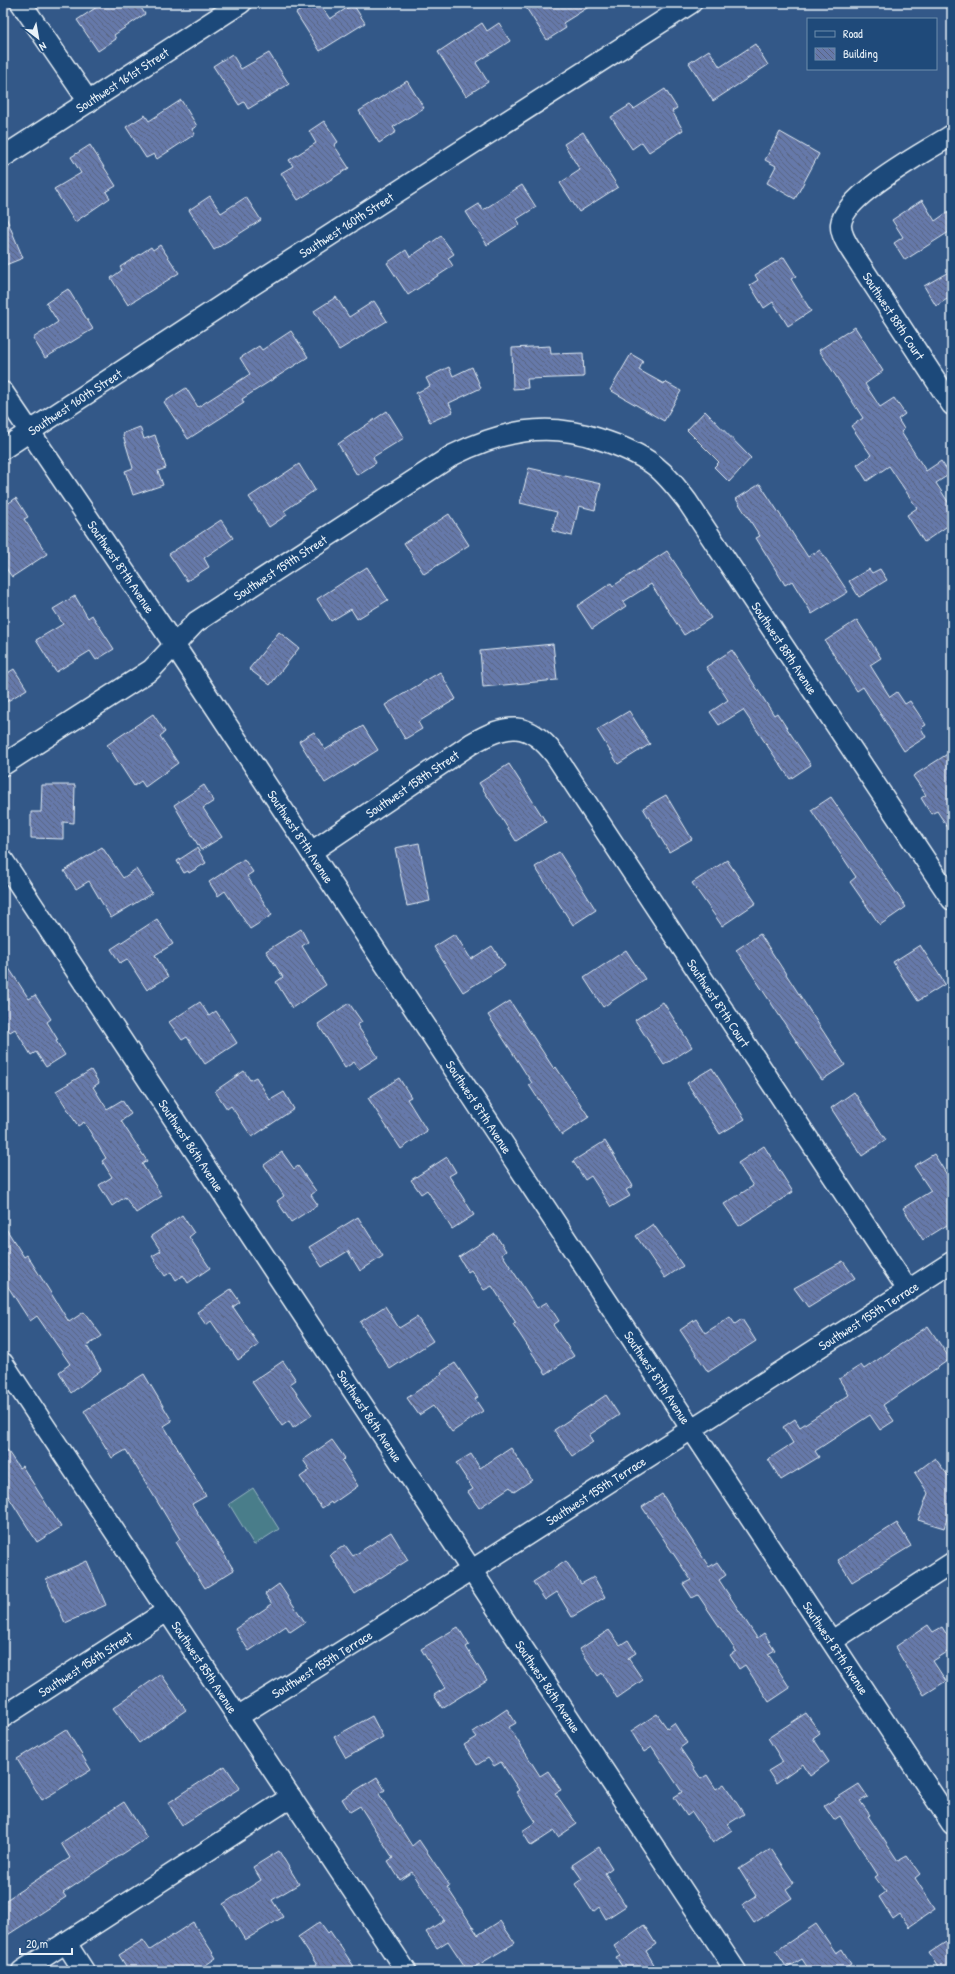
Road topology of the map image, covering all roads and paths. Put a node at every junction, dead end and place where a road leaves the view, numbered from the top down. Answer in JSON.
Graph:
{"nodes":[{"id":1,"x":21,"y":3,"type":"edge"},
{"id":2,"x":241,"y":3,"type":"edge"},
{"id":3,"x":691,"y":3,"type":"edge"},
{"id":4,"x":89,"y":102,"type":"junction"},
{"id":5,"x":952,"y":134,"type":"edge"},
{"id":6,"x":3,"y":157,"type":"edge"},
{"id":7,"x":3,"y":392,"type":"edge"},
{"id":8,"x":952,"y":405,"type":"edge"},
{"id":9,"x":30,"y":431,"type":"junction"},
{"id":10,"x":584,"y":434,"type":"joint"},
{"id":11,"x":3,"y":449,"type":"edge"},
{"id":12,"x":175,"y":646,"type":"junction"},
{"id":13,"x":519,"y":728,"type":"joint"},
{"id":14,"x":3,"y":765,"type":"edge"},
{"id":15,"x":311,"y":852,"type":"junction"},
{"id":16,"x":3,"y":860,"type":"edge"},
{"id":17,"x":952,"y":900,"type":"edge"},
{"id":18,"x":952,"y":1262,"type":"edge"},
{"id":19,"x":908,"y":1290,"type":"junction"},
{"id":20,"x":3,"y":1364,"type":"edge"},
{"id":21,"x":691,"y":1429,"type":"junction"},
{"id":22,"x":952,"y":1563,"type":"edge"},
{"id":23,"x":472,"y":1570,"type":"junction"},
{"id":24,"x":168,"y":1611,"type":"junction"},
{"id":25,"x":832,"y":1641,"type":"junction"},
{"id":26,"x":3,"y":1717,"type":"edge"},
{"id":27,"x":238,"y":1717,"type":"junction"},
{"id":28,"x":291,"y":1797,"type":"junction"},
{"id":29,"x":952,"y":1824,"type":"edge"},
{"id":30,"x":66,"y":1943,"type":"junction"},
{"id":31,"x":22,"y":1971,"type":"edge"},
{"id":32,"x":84,"y":1971,"type":"edge"},
{"id":33,"x":406,"y":1971,"type":"edge"},
{"id":34,"x":736,"y":1971,"type":"edge"}],
"edges":[{"from":1,"to":4,"type":"street"},
{"from":2,"to":4,"type":"street","name":"Southwest 161st Street"},
{"from":3,"to":9,"type":"street","name":"Southwest 160th Street"},
{"from":4,"to":6,"type":"street","name":"Southwest 161st Street"},
{"from":5,"to":8,"type":"street","name":"Southwest 88th Court"},
{"from":7,"to":9,"type":"street","name":"Southwest 87th Avenue"},
{"from":9,"to":11,"type":"street","name":"Southwest 160th Street"},
{"from":9,"to":12,"type":"street","name":"Southwest 87th Avenue"},
{"from":10,"to":12,"type":"street","name":"Southwest 159th Street"},
{"from":10,"to":17,"type":"street","name":"Southwest 88th Avenue"},
{"from":12,"to":14,"type":"street","name":"Southwest 159th Street"},
{"from":12,"to":15,"type":"street","name":"Southwest 87th Avenue"},
{"from":13,"to":15,"type":"street","name":"Southwest 158th Street"},
{"from":13,"to":19,"type":"street","name":"Southwest 87th Court"},
{"from":15,"to":21,"type":"street","name":"Southwest 87th Avenue"},
{"from":16,"to":23,"type":"street","name":"Southwest 86th Avenue"},
{"from":18,"to":19,"type":"street","name":"Southwest 155th Terrace"},
{"from":19,"to":21,"type":"street","name":"Southwest 155th Terrace"},
{"from":20,"to":24,"type":"street","name":"Southwest 85th Avenue"},
{"from":21,"to":23,"type":"street","name":"Southwest 155th Terrace"},
{"from":21,"to":25,"type":"street","name":"Southwest 87th Avenue"},
{"from":22,"to":25,"type":"street"},
{"from":23,"to":27,"type":"street","name":"Southwest 155th Terrace"},
{"from":23,"to":34,"type":"street","name":"Southwest 86th Avenue"},
{"from":24,"to":26,"type":"street","name":"Southwest 156th Street"},
{"from":24,"to":27,"type":"street","name":"Southwest 85th Avenue"},
{"from":25,"to":29,"type":"street","name":"Southwest 87th Avenue"},
{"from":27,"to":28,"type":"street","name":"Southwest 85th Avenue"},
{"from":28,"to":30,"type":"street"},
{"from":28,"to":33,"type":"street","name":"Southwest 85th Avenue"},
{"from":30,"to":31,"type":"street"},
{"from":30,"to":32,"type":"street"}]}
